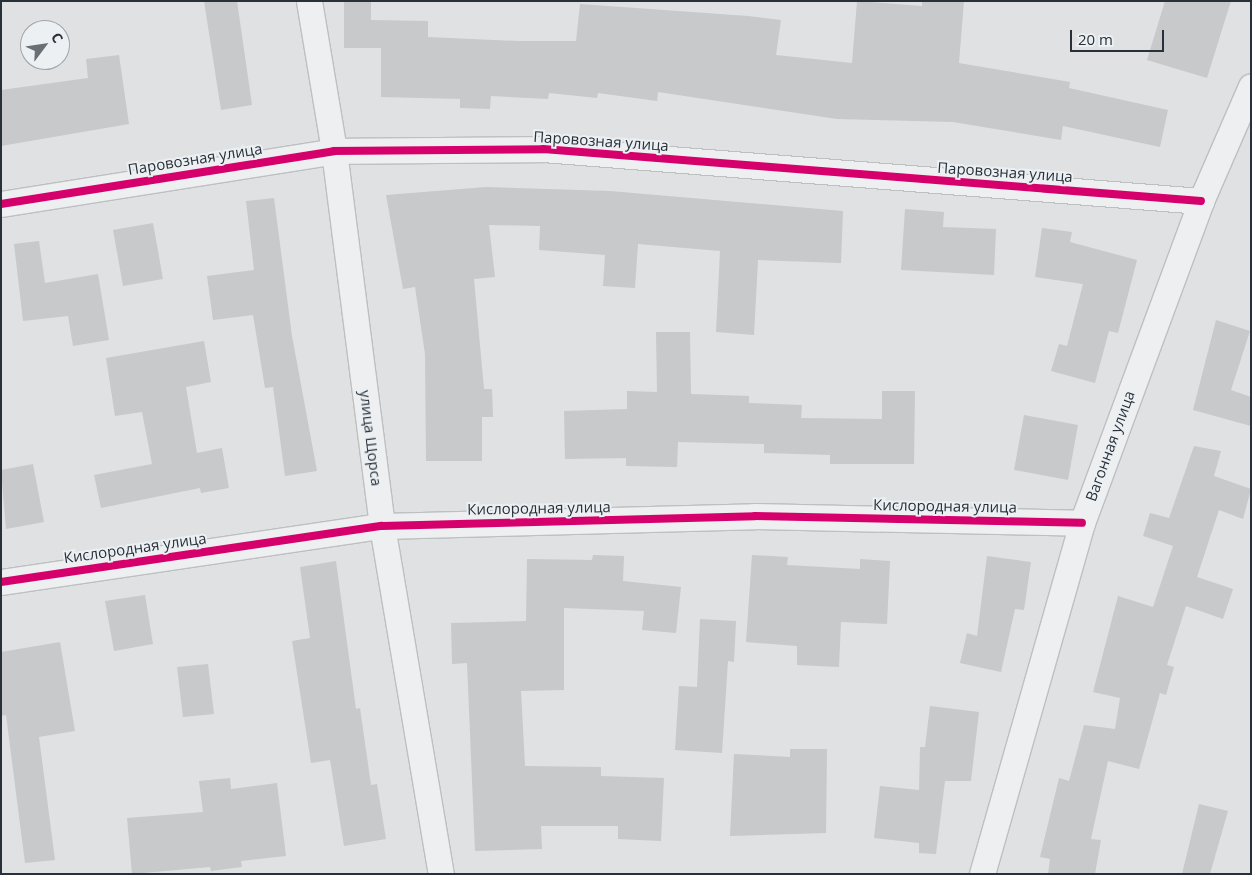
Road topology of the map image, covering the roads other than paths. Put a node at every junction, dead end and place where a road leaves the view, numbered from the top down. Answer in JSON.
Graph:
{"nodes":[{"id":1,"x":309,"y":1,"type":"edge"},
{"id":2,"x":1251,"y":86,"type":"edge"},
{"id":3,"x":334,"y":151,"type":"junction"},
{"id":4,"x":1202,"y":201,"type":"junction"},
{"id":5,"x":1,"y":204,"type":"edge"},
{"id":6,"x":1082,"y":523,"type":"junction"},
{"id":7,"x":382,"y":526,"type":"junction"},
{"id":8,"x":1,"y":582,"type":"edge"},
{"id":9,"x":440,"y":874,"type":"edge"},
{"id":10,"x":982,"y":874,"type":"edge"}],
"edges":[{"from":1,"to":3,"type":"street","name":"улица Щорса"},
{"from":2,"to":4,"type":"street","name":"Вагонная улица"},
{"from":3,"to":4,"type":"street","name":"Паровозная улица"},
{"from":3,"to":5,"type":"street","name":"Паровозная улица"},
{"from":3,"to":7,"type":"street","name":"улица Щорса"},
{"from":4,"to":6,"type":"street","name":"Вагонная улица"},
{"from":6,"to":7,"type":"street","name":"Кислородная улица"},
{"from":6,"to":10,"type":"street","name":"Вагонная улица"},
{"from":7,"to":8,"type":"street","name":"Кислородная улица"},
{"from":7,"to":9,"type":"street","name":"улица Щорса"}]}
